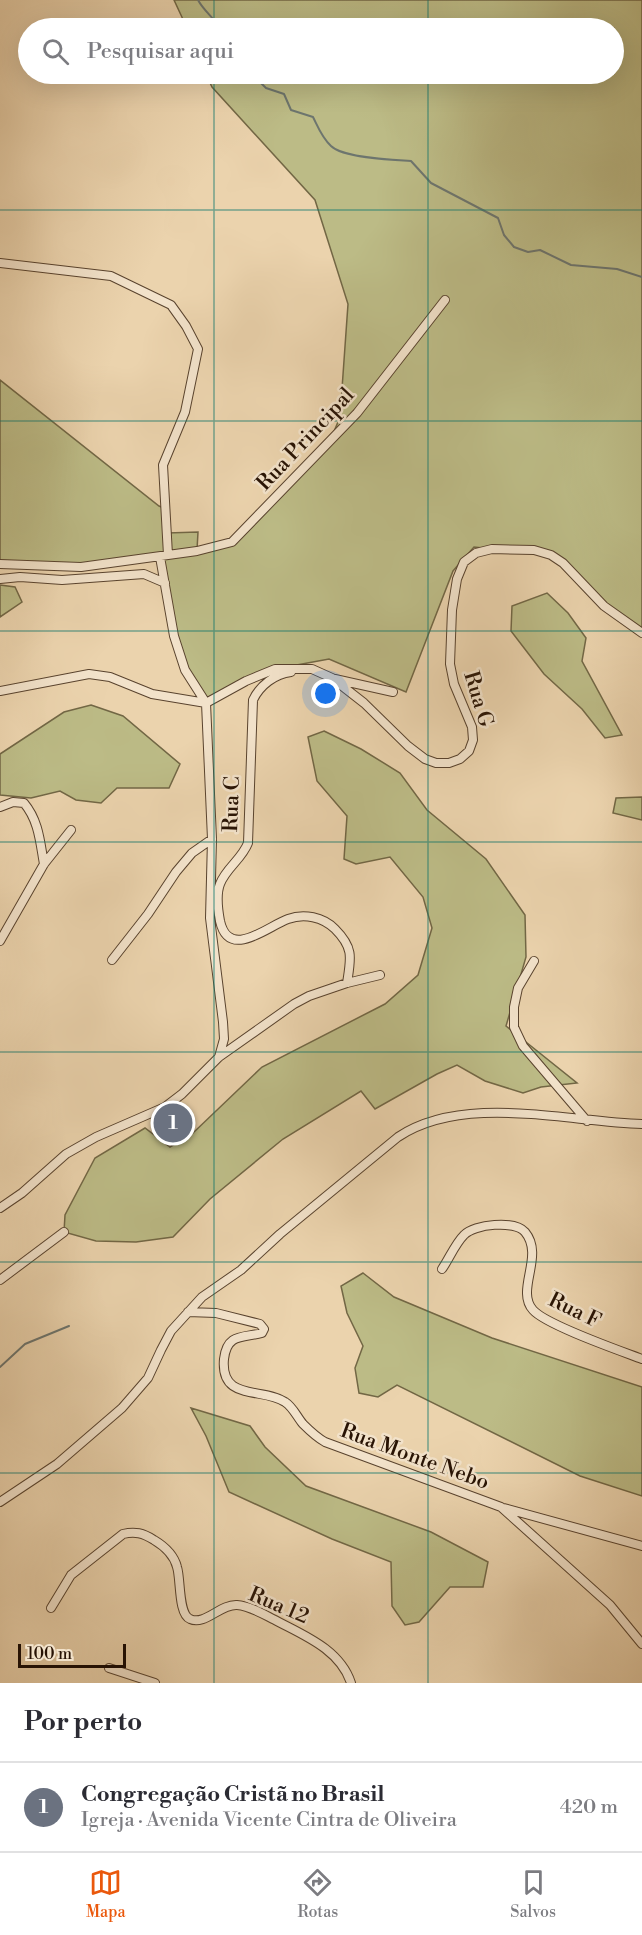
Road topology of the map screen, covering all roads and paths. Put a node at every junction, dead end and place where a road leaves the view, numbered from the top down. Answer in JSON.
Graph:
{"nodes":[{"id":1,"x":0,"y":262,"type":"edge"},
{"id":2,"x":445,"y":300,"type":"dead end"},
{"id":3,"x":164,"y":556,"type":"junction"},
{"id":4,"x":0,"y":564,"type":"edge"},
{"id":5,"x":0,"y":579,"type":"edge"},
{"id":6,"x":165,"y":583,"type":"junction"},
{"id":7,"x":642,"y":633,"type":"edge"},
{"id":8,"x":312,"y":669,"type":"junction"},
{"id":9,"x":332,"y":678,"type":"junction"},
{"id":10,"x":0,"y":691,"type":"edge"},
{"id":11,"x":393,"y":692,"type":"dead end"},
{"id":12,"x":206,"y":703,"type":"junction"},
{"id":13,"x":0,"y":807,"type":"edge"},
{"id":14,"x":70,"y":830,"type":"dead end"},
{"id":15,"x":212,"y":839,"type":"junction"},
{"id":16,"x":44,"y":864,"type":"junction"},
{"id":17,"x":0,"y":941,"type":"edge"},
{"id":18,"x":112,"y":960,"type":"dead end"},
{"id":19,"x":534,"y":961,"type":"dead end"},
{"id":20,"x":380,"y":975,"type":"dead end"},
{"id":21,"x":347,"y":983,"type":"junction"},
{"id":22,"x":219,"y":1057,"type":"junction"},
{"id":23,"x":588,"y":1121,"type":"junction"},
{"id":24,"x":642,"y":1124,"type":"edge"},
{"id":25,"x":0,"y":1208,"type":"edge"},
{"id":26,"x":64,"y":1232,"type":"dead end"},
{"id":27,"x":442,"y":1269,"type":"dead end"},
{"id":28,"x":0,"y":1280,"type":"edge"},
{"id":29,"x":188,"y":1312,"type":"junction"},
{"id":30,"x":642,"y":1359,"type":"edge"},
{"id":31,"x":0,"y":1502,"type":"edge"},
{"id":32,"x":501,"y":1507,"type":"junction"},
{"id":33,"x":642,"y":1546,"type":"edge"},
{"id":34,"x":51,"y":1608,"type":"dead end"},
{"id":35,"x":642,"y":1644,"type":"edge"},
{"id":36,"x":109,"y":1668,"type":"dead end"},
{"id":37,"x":155,"y":1683,"type":"edge"},
{"id":38,"x":351,"y":1683,"type":"edge"}],
"edges":[{"from":1,"to":3,"type":"street"},
{"from":2,"to":3,"type":"street","name":"Rua Principal"},
{"from":3,"to":4,"type":"street","name":"Rua Principal"},
{"from":3,"to":6,"type":"street"},
{"from":5,"to":6,"type":"street"},
{"from":6,"to":12,"type":"street"},
{"from":7,"to":9,"type":"street","name":"Rua G"},
{"from":8,"to":9,"type":"street","name":"Rua G"},
{"from":8,"to":12,"type":"street","name":"Rua G"},
{"from":8,"to":21,"type":"street","name":"Rua C"},
{"from":9,"to":11,"type":"street"},
{"from":10,"to":12,"type":"street"},
{"from":12,"to":15,"type":"street"},
{"from":13,"to":16,"type":"street"},
{"from":14,"to":16,"type":"street"},
{"from":15,"to":18,"type":"street"},
{"from":15,"to":22,"type":"street"},
{"from":16,"to":17,"type":"street"},
{"from":19,"to":23,"type":"street"},
{"from":20,"to":21,"type":"street"},
{"from":21,"to":22,"type":"street"},
{"from":22,"to":25,"type":"street"},
{"from":23,"to":24,"type":"street"},
{"from":23,"to":29,"type":"street"},
{"from":26,"to":28,"type":"street"},
{"from":27,"to":30,"type":"street","name":"Rua F"},
{"from":29,"to":31,"type":"street"},
{"from":29,"to":32,"type":"street","name":"Rua Monte Nebo"},
{"from":32,"to":33,"type":"street"},
{"from":32,"to":35,"type":"street","name":"Rua Monte Nebo"},
{"from":34,"to":38,"type":"street","name":"Rua 12"},
{"from":36,"to":37,"type":"street"}]}
